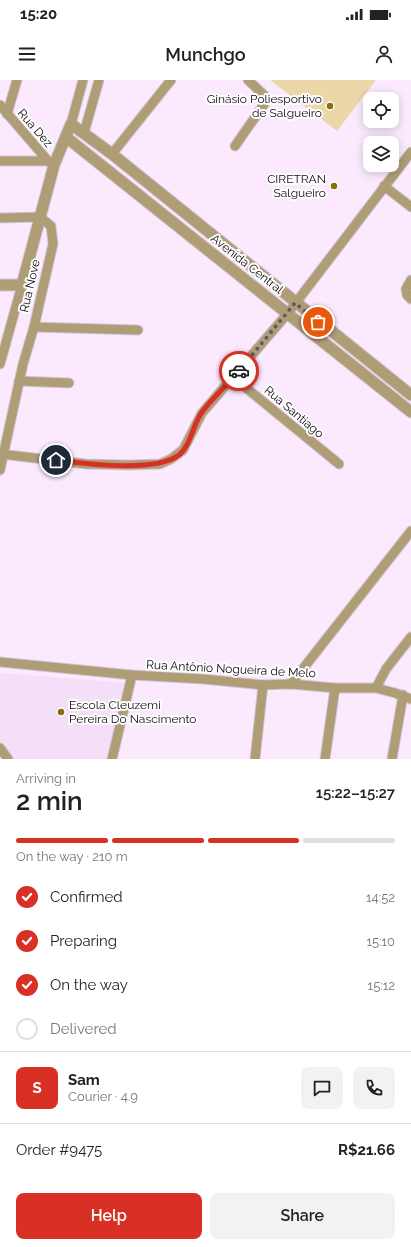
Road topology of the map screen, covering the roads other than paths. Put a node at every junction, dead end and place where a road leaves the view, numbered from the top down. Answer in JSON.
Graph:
{"nodes":[{"id":1,"x":17,"y":80,"type":"edge"},
{"id":2,"x":82,"y":80,"type":"edge"},
{"id":3,"x":99,"y":80,"type":"edge"},
{"id":4,"x":171,"y":80,"type":"edge"},
{"id":5,"x":248,"y":80,"type":"edge"},
{"id":6,"x":0,"y":106,"type":"edge"},
{"id":7,"x":7,"y":114,"type":"junction"},
{"id":8,"x":71,"y":124,"type":"junction"},
{"id":9,"x":84,"y":133,"type":"junction"},
{"id":10,"x":66,"y":137,"type":"junction"},
{"id":11,"x":234,"y":146,"type":"dead end"},
{"id":12,"x":411,"y":152,"type":"edge"},
{"id":13,"x":112,"y":154,"type":"junction"},
{"id":14,"x":0,"y":162,"type":"edge"},
{"id":15,"x":51,"y":163,"type":"junction"},
{"id":16,"x":384,"y":186,"type":"junction"},
{"id":17,"x":411,"y":207,"type":"edge"},
{"id":18,"x":0,"y":218,"type":"edge"},
{"id":19,"x":40,"y":218,"type":"junction"},
{"id":20,"x":411,"y":280,"type":"edge"},
{"id":21,"x":0,"y":285,"type":"edge"},
{"id":22,"x":22,"y":285,"type":"junction"},
{"id":23,"x":411,"y":299,"type":"edge"},
{"id":24,"x":295,"y":303,"type":"junction"},
{"id":25,"x":288,"y":313,"type":"junction"},
{"id":26,"x":34,"y":327,"type":"junction"},
{"id":27,"x":138,"y":330,"type":"dead end"},
{"id":28,"x":3,"y":339,"type":"edge"},
{"id":29,"x":0,"y":364,"type":"edge"},
{"id":30,"x":234,"y":378,"type":"junction"},
{"id":31,"x":19,"y":381,"type":"junction"},
{"id":32,"x":69,"y":383,"type":"dead end"},
{"id":33,"x":411,"y":395,"type":"edge"},
{"id":34,"x":411,"y":412,"type":"edge"},
{"id":35,"x":2,"y":454,"type":"edge"},
{"id":36,"x":339,"y":464,"type":"dead end"},
{"id":37,"x":0,"y":470,"type":"edge"},
{"id":38,"x":411,"y":531,"type":"edge"},
{"id":39,"x":411,"y":637,"type":"edge"},
{"id":40,"x":0,"y":662,"type":"edge"},
{"id":41,"x":132,"y":675,"type":"junction"},
{"id":42,"x":291,"y":684,"type":"junction"},
{"id":43,"x":263,"y":685,"type":"junction"},
{"id":44,"x":335,"y":688,"type":"junction"},
{"id":45,"x":376,"y":688,"type":"junction"},
{"id":46,"x":407,"y":697,"type":"edge"},
{"id":47,"x":0,"y":748,"type":"edge"},
{"id":48,"x":8,"y":759,"type":"edge"},
{"id":49,"x":112,"y":759,"type":"edge"},
{"id":50,"x":255,"y":759,"type":"edge"},
{"id":51,"x":325,"y":759,"type":"edge"},
{"id":52,"x":392,"y":759,"type":"edge"}],
"edges":[{"from":1,"to":7,"type":"street"},
{"from":2,"to":8,"type":"street"},
{"from":3,"to":9,"type":"street"},
{"from":4,"to":13,"type":"street"},
{"from":5,"to":11,"type":"street"},
{"from":6,"to":7,"type":"street","name":"Rua Dez"},
{"from":7,"to":15,"type":"street","name":"Rua Dez"},
{"from":8,"to":9,"type":"street","name":"Avenida Central"},
{"from":8,"to":10,"type":"street","name":"Rua Nove"},
{"from":9,"to":13,"type":"street","name":"Avenida Central"},
{"from":10,"to":15,"type":"street","name":"Rua Nove"},
{"from":10,"to":25,"type":"street","name":"Avenida Central"},
{"from":12,"to":16,"type":"street"},
{"from":13,"to":24,"type":"street","name":"Avenida Central"},
{"from":14,"to":15,"type":"street"},
{"from":15,"to":19,"type":"street","name":"Rua Nove"},
{"from":16,"to":17,"type":"street"},
{"from":16,"to":24,"type":"street"},
{"from":18,"to":19,"type":"street"},
{"from":19,"to":22,"type":"street","name":"Rua Nove"},
{"from":19,"to":26,"type":"street","name":"Rua Nove"},
{"from":20,"to":23,"type":"street"},
{"from":21,"to":22,"type":"street"},
{"from":22,"to":28,"type":"street","name":"Rua Nove"},
{"from":24,"to":25,"type":"street"},
{"from":24,"to":33,"type":"street","name":"Avenida Central"},
{"from":25,"to":30,"type":"street"},
{"from":25,"to":34,"type":"street","name":"Avenida Central"},
{"from":26,"to":27,"type":"street"},
{"from":26,"to":31,"type":"street","name":"Rua Nove"},
{"from":28,"to":29,"type":"street","name":"Rua Nove"},
{"from":30,"to":35,"type":"street"},
{"from":30,"to":36,"type":"street","name":"Rua Santiago"},
{"from":31,"to":32,"type":"street"},
{"from":31,"to":35,"type":"street","name":"Rua Nove"},
{"from":35,"to":37,"type":"street","name":"Rua Nove"},
{"from":38,"to":42,"type":"street"},
{"from":39,"to":45,"type":"street"},
{"from":40,"to":41,"type":"street","name":"Rua Antônio Nogueira de Melo"},
{"from":41,"to":43,"type":"street","name":"Rua Antônio Nogueira de Melo"},
{"from":41,"to":49,"type":"street"},
{"from":42,"to":43,"type":"street","name":"Rua Antônio Nogueira de Melo"},
{"from":42,"to":44,"type":"street","name":"Rua Antônio Nogueira de Melo"},
{"from":43,"to":50,"type":"street"},
{"from":44,"to":45,"type":"street","name":"Rua Antônio Nogueira de Melo"},
{"from":44,"to":51,"type":"street"},
{"from":45,"to":46,"type":"street","name":"Rua Antônio Nogueira de Melo"},
{"from":46,"to":52,"type":"street"},
{"from":47,"to":48,"type":"street"}]}
